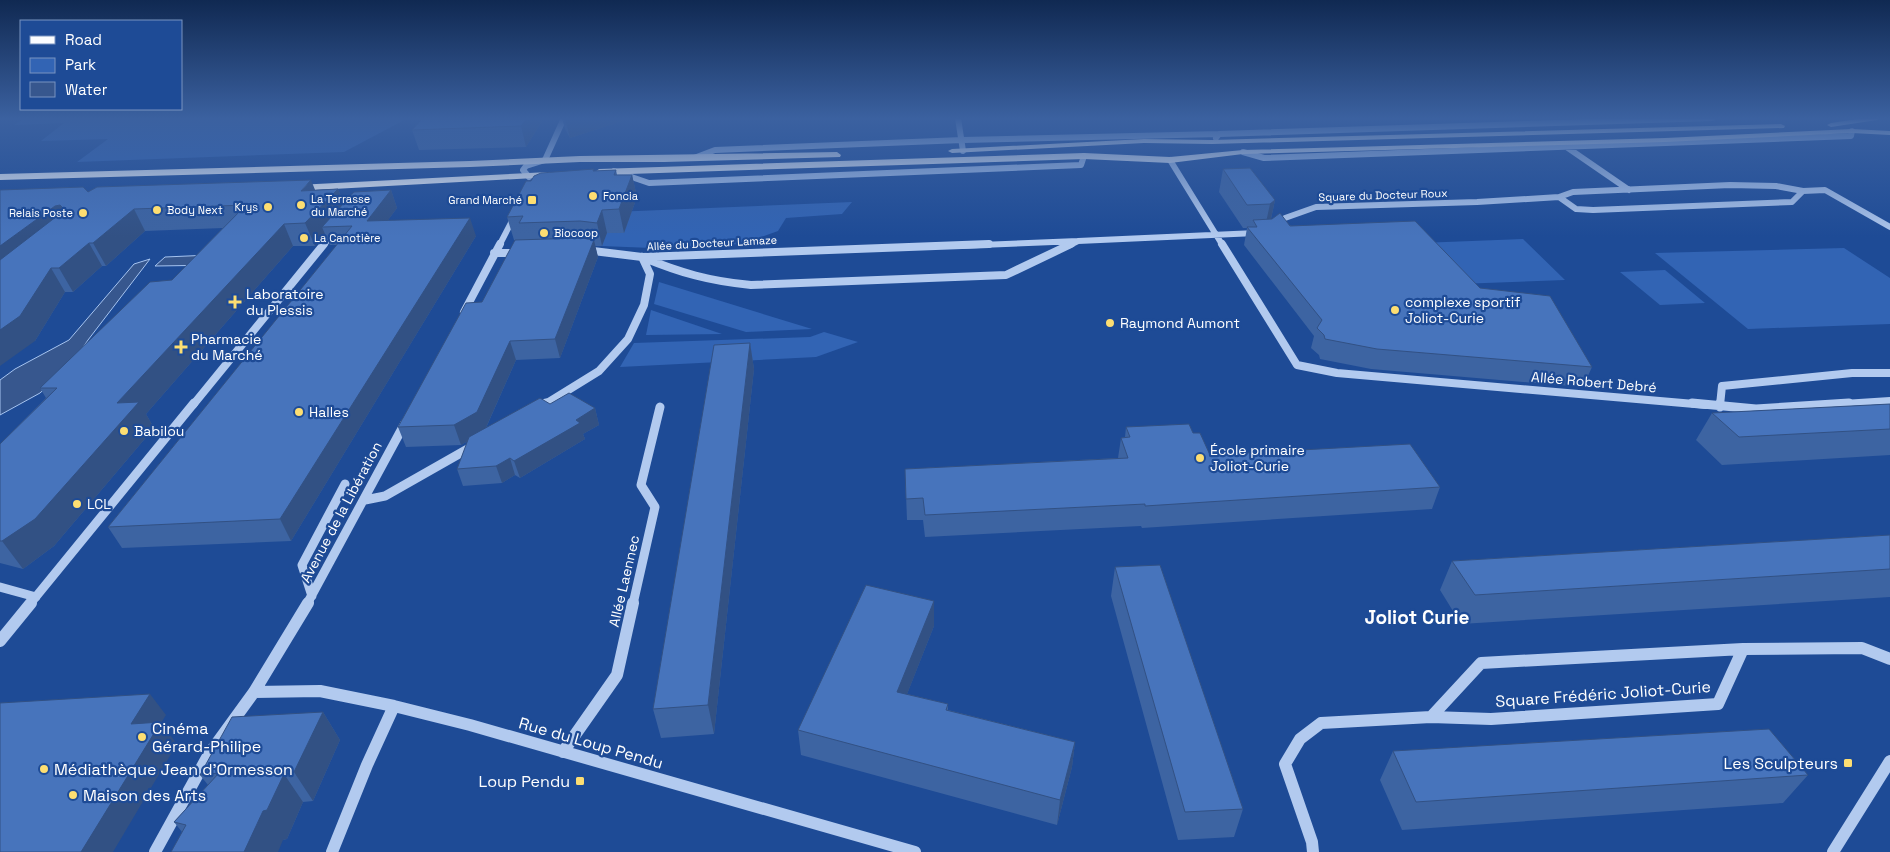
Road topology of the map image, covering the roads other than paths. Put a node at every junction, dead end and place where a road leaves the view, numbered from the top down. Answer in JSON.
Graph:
{"nodes":[{"id":1,"x":692,"y":158,"type":"joint"},
{"id":2,"x":701,"y":158,"type":"edge"},
{"id":3,"x":1029,"y":158,"type":"edge"},
{"id":4,"x":1127,"y":158,"type":"edge"},
{"id":5,"x":1133,"y":158,"type":"joint"},
{"id":6,"x":1185,"y":158,"type":"edge"},
{"id":7,"x":1582,"y":158,"type":"edge"},
{"id":8,"x":545,"y":160,"type":"junction"},
{"id":9,"x":1170,"y":160,"type":"junction"},
{"id":10,"x":392,"y":166,"type":"junction"},
{"id":11,"x":594,"y":172,"type":"edge"},
{"id":12,"x":555,"y":175,"type":"edge"},
{"id":13,"x":0,"y":177,"type":"edge"},
{"id":14,"x":533,"y":177,"type":"junction"},
{"id":15,"x":378,"y":183,"type":"junction"},
{"id":16,"x":531,"y":186,"type":"edge"},
{"id":17,"x":290,"y":188,"type":"edge"},
{"id":18,"x":1629,"y":190,"type":"junction"},
{"id":19,"x":1803,"y":190,"type":"junction"},
{"id":20,"x":366,"y":196,"type":"edge"},
{"id":21,"x":1559,"y":196,"type":"junction"},
{"id":22,"x":518,"y":209,"type":"edge"},
{"id":23,"x":343,"y":222,"type":"edge"},
{"id":24,"x":1890,"y":228,"type":"edge"},
{"id":25,"x":1214,"y":233,"type":"junction"},
{"id":26,"x":1078,"y":241,"type":"junction"},
{"id":27,"x":576,"y":251,"type":"edge"},
{"id":28,"x":494,"y":253,"type":"junction"},
{"id":29,"x":528,"y":253,"type":"edge"},
{"id":30,"x":642,"y":257,"type":"junction"},
{"id":31,"x":457,"y":324,"type":"edge"},
{"id":32,"x":1890,"y":372,"type":"edge"},
{"id":33,"x":1890,"y":401,"type":"edge"},
{"id":34,"x":660,"y":407,"type":"dead end"},
{"id":35,"x":1720,"y":407,"type":"junction"},
{"id":36,"x":411,"y":412,"type":"edge"},
{"id":37,"x":532,"y":412,"type":"edge"},
{"id":38,"x":480,"y":442,"type":"edge"},
{"id":39,"x":345,"y":484,"type":"dead end"},
{"id":40,"x":365,"y":500,"type":"junction"},
{"id":41,"x":0,"y":587,"type":"edge"},
{"id":42,"x":36,"y":596,"type":"junction"},
{"id":43,"x":312,"y":596,"type":"junction"},
{"id":44,"x":0,"y":641,"type":"edge"},
{"id":45,"x":1743,"y":649,"type":"junction"},
{"id":46,"x":1890,"y":659,"type":"edge"},
{"id":47,"x":254,"y":692,"type":"junction"},
{"id":48,"x":394,"y":706,"type":"junction"},
{"id":49,"x":1431,"y":717,"type":"junction"},
{"id":50,"x":563,"y":752,"type":"junction"},
{"id":51,"x":1890,"y":761,"type":"edge"},
{"id":52,"x":1887,"y":777,"type":"edge"},
{"id":53,"x":155,"y":852,"type":"edge"},
{"id":54,"x":332,"y":852,"type":"edge"},
{"id":55,"x":915,"y":852,"type":"edge"},
{"id":56,"x":1313,"y":852,"type":"edge"},
{"id":57,"x":1833,"y":852,"type":"edge"}],
"edges":[{"from":1,"to":2,"type":"main road"},
{"from":1,"to":8,"type":"main road"},
{"from":3,"to":11,"type":"main road"},
{"from":4,"to":5,"type":"main road"},
{"from":5,"to":9,"type":"main road"},
{"from":6,"to":9,"type":"main road"},
{"from":7,"to":18,"type":"street"},
{"from":8,"to":10,"type":"main road"},
{"from":8,"to":14,"type":"main road"},
{"from":8,"to":14,"type":"street"},
{"from":9,"to":25,"type":"street"},
{"from":10,"to":13,"type":"main road"},
{"from":10,"to":15,"type":"main road"},
{"from":12,"to":14,"type":"main road"},
{"from":14,"to":15,"type":"main road"},
{"from":14,"to":16,"type":"street"},
{"from":15,"to":17,"type":"main road"},
{"from":15,"to":20,"type":"street"},
{"from":18,"to":19,"type":"street","name":"Square du Docteur Roux"},
{"from":18,"to":21,"type":"street","name":"Square du Docteur Roux"},
{"from":19,"to":21,"type":"street"},
{"from":19,"to":24,"type":"street","name":"Square du Docteur Roux"},
{"from":21,"to":25,"type":"street","name":"Square du Docteur Roux"},
{"from":22,"to":28,"type":"street"},
{"from":23,"to":42,"type":"street"},
{"from":25,"to":26,"type":"street","name":"Allée du Docteur Lamaze"},
{"from":25,"to":35,"type":"street","name":"Allée Robert Debré"},
{"from":26,"to":30,"type":"street","name":"Allée du Docteur Lamaze"},
{"from":26,"to":30,"type":"street","name":"Allée du Docteur Lamaze"},
{"from":27,"to":30,"type":"street"},
{"from":28,"to":29,"type":"street"},
{"from":28,"to":31,"type":"street"},
{"from":30,"to":37,"type":"street"},
{"from":32,"to":35,"type":"street"},
{"from":33,"to":35,"type":"street","name":"Allée Robert Debré"},
{"from":34,"to":50,"type":"street","name":"Allée Laennec"},
{"from":36,"to":40,"type":"street","name":"Avenue de la Libération"},
{"from":38,"to":40,"type":"street"},
{"from":39,"to":43,"type":"street"},
{"from":40,"to":43,"type":"street","name":"Avenue de la Libération"},
{"from":41,"to":42,"type":"street"},
{"from":42,"to":44,"type":"street"},
{"from":43,"to":47,"type":"street","name":"Avenue de la Libération"},
{"from":45,"to":46,"type":"street"},
{"from":45,"to":49,"type":"street"},
{"from":45,"to":49,"type":"street","name":"Square Frédéric Joliot-Curie"},
{"from":47,"to":48,"type":"street","name":"Rue du Loup Pendu"},
{"from":47,"to":53,"type":"street","name":"Avenue de la Libération"},
{"from":48,"to":50,"type":"street","name":"Rue du Loup Pendu"},
{"from":48,"to":54,"type":"street"},
{"from":49,"to":56,"type":"street","name":"Square Frédéric Joliot-Curie"},
{"from":50,"to":55,"type":"street","name":"Rue du Loup Pendu"},
{"from":51,"to":52,"type":"street"},
{"from":52,"to":57,"type":"street"}]}
